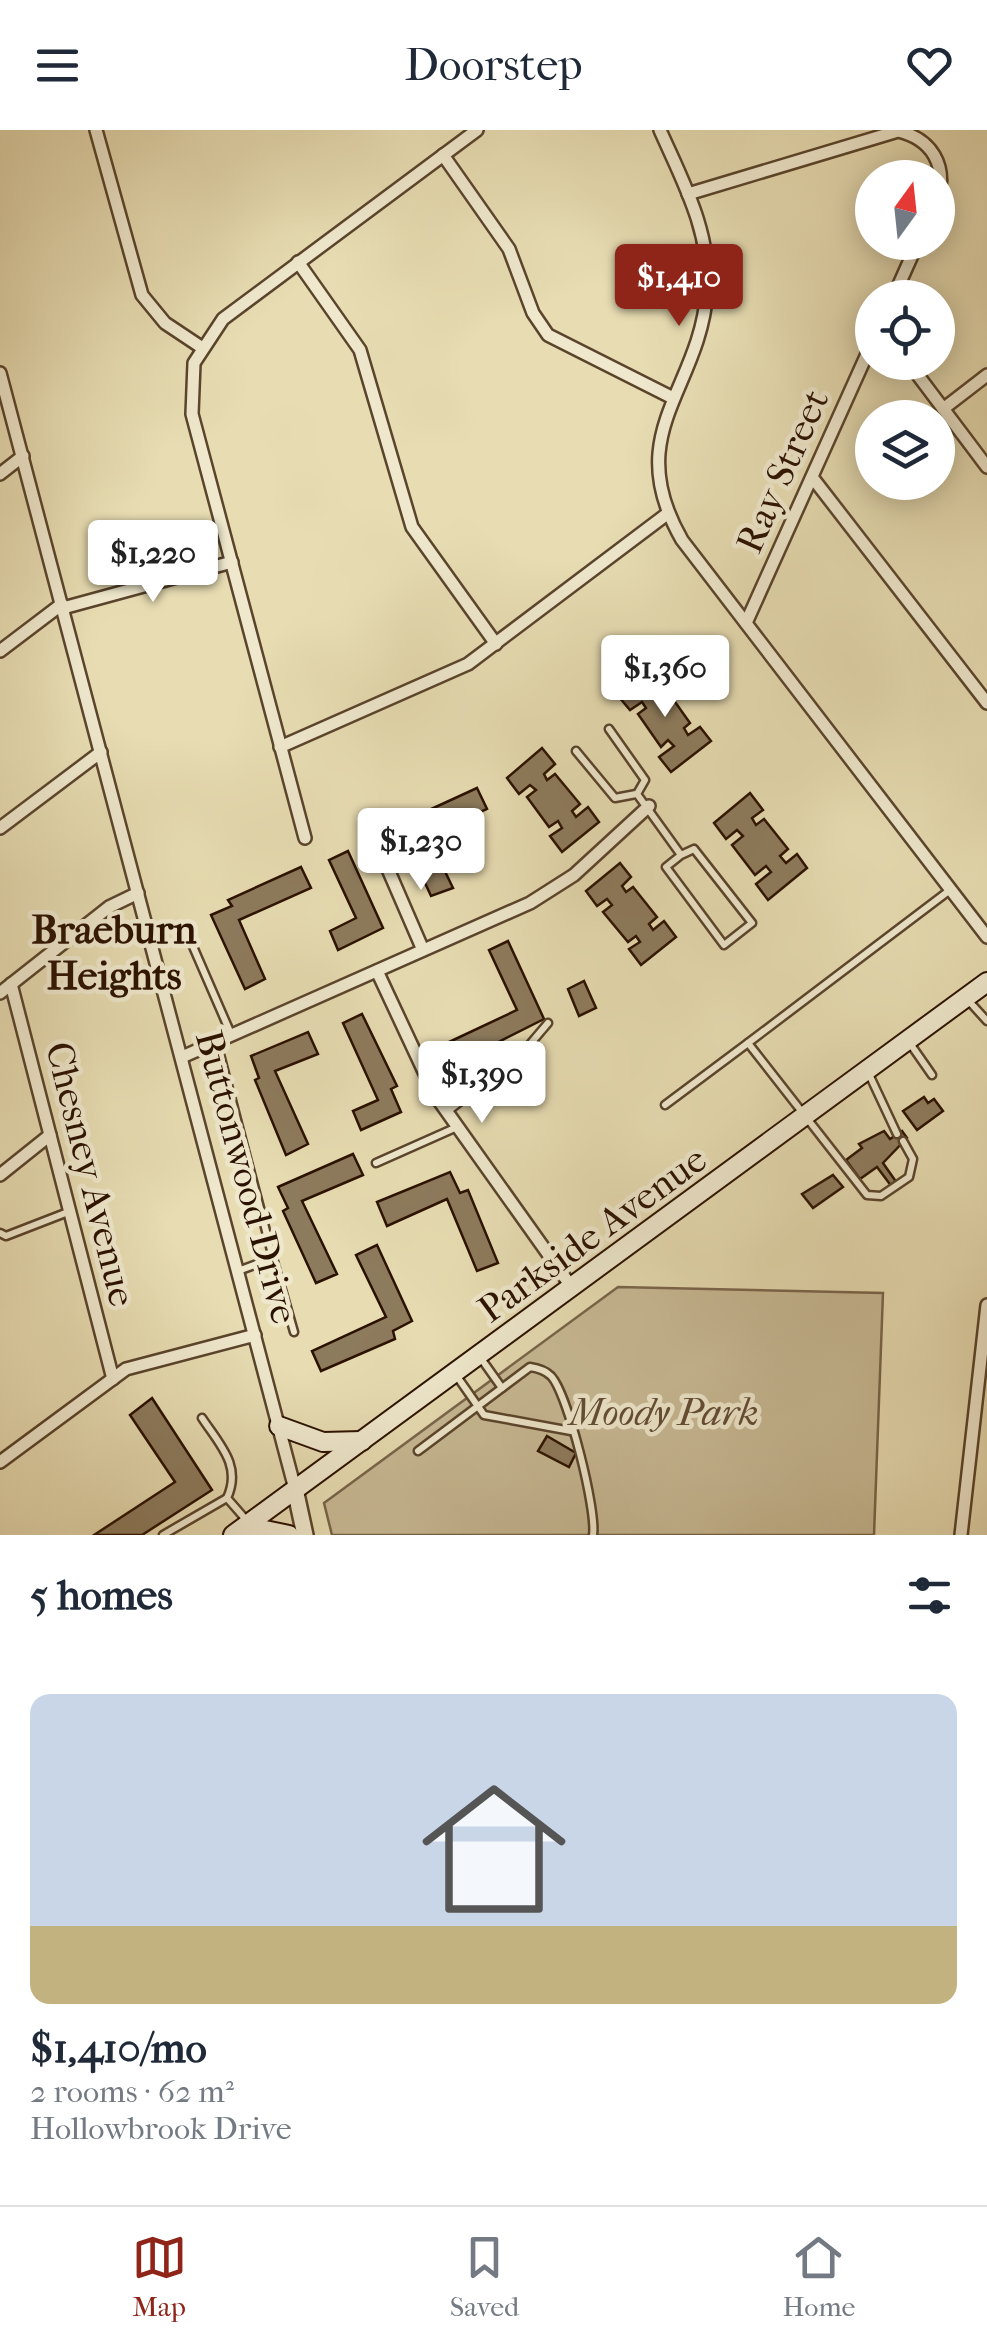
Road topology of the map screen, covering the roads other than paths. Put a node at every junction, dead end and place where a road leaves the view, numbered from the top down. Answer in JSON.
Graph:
{"nodes":[{"id":1,"x":96,"y":130,"type":"edge"},
{"id":2,"x":478,"y":130,"type":"edge"},
{"id":3,"x":660,"y":130,"type":"edge"},
{"id":4,"x":443,"y":154,"type":"junction"},
{"id":5,"x":937,"y":160,"type":"edge"},
{"id":6,"x":688,"y":194,"type":"junction"},
{"id":7,"x":298,"y":262,"type":"junction"},
{"id":8,"x":201,"y":347,"type":"junction"},
{"id":9,"x":0,"y":373,"type":"edge"},
{"id":10,"x":987,"y":375,"type":"edge"},
{"id":11,"x":855,"y":380,"type":"edge"},
{"id":12,"x":673,"y":398,"type":"junction"},
{"id":13,"x":955,"y":400,"type":"edge"},
{"id":14,"x":955,"y":425,"type":"edge"},
{"id":15,"x":23,"y":456,"type":"junction"},
{"id":16,"x":987,"y":467,"type":"edge"},
{"id":17,"x":0,"y":474,"type":"edge"},
{"id":18,"x":812,"y":477,"type":"junction"},
{"id":19,"x":668,"y":514,"type":"junction"},
{"id":20,"x":232,"y":562,"type":"junction"},
{"id":21,"x":62,"y":606,"type":"junction"},
{"id":22,"x":746,"y":624,"type":"junction"},
{"id":23,"x":496,"y":644,"type":"junction"},
{"id":24,"x":0,"y":652,"type":"edge"},
{"id":25,"x":987,"y":703,"type":"edge"},
{"id":26,"x":609,"y":729,"type":"dead end"},
{"id":27,"x":280,"y":747,"type":"junction"},
{"id":28,"x":576,"y":751,"type":"dead end"},
{"id":29,"x":101,"y":752,"type":"junction"},
{"id":30,"x":637,"y":794,"type":"junction"},
{"id":31,"x":648,"y":807,"type":"junction"},
{"id":32,"x":0,"y":828,"type":"edge"},
{"id":33,"x":304,"y":838,"type":"dead end"},
{"id":34,"x":380,"y":853,"type":"dead end"},
{"id":35,"x":681,"y":855,"type":"junction"},
{"id":36,"x":951,"y":890,"type":"junction"},
{"id":37,"x":138,"y":893,"type":"junction"},
{"id":38,"x":188,"y":935,"type":"dead end"},
{"id":39,"x":987,"y":936,"type":"edge"},
{"id":40,"x":423,"y":950,"type":"junction"},
{"id":41,"x":377,"y":971,"type":"junction"},
{"id":42,"x":11,"y":984,"type":"junction"},
{"id":43,"x":979,"y":990,"type":"edge"},
{"id":44,"x":0,"y":993,"type":"edge"},
{"id":45,"x":987,"y":1021,"type":"edge"},
{"id":46,"x":548,"y":1023,"type":"dead end"},
{"id":47,"x":232,"y":1035,"type":"junction"},
{"id":48,"x":217,"y":1041,"type":"junction"},
{"id":49,"x":908,"y":1041,"type":"junction"},
{"id":50,"x":748,"y":1044,"type":"junction"},
{"id":51,"x":182,"y":1057,"type":"junction"},
{"id":52,"x":868,"y":1071,"type":"junction"},
{"id":53,"x":932,"y":1075,"type":"dead end"},
{"id":54,"x":666,"y":1105,"type":"dead end"},
{"id":55,"x":447,"y":1112,"type":"junction"},
{"id":56,"x":806,"y":1117,"type":"junction"},
{"id":57,"x":457,"y":1127,"type":"junction"},
{"id":58,"x":50,"y":1135,"type":"junction"},
{"id":59,"x":376,"y":1163,"type":"dead end"},
{"id":60,"x":0,"y":1175,"type":"edge"},
{"id":61,"x":70,"y":1211,"type":"junction"},
{"id":62,"x":0,"y":1233,"type":"edge"},
{"id":63,"x":273,"y":1258,"type":"junction"},
{"id":64,"x":238,"y":1271,"type":"junction"},
{"id":65,"x":573,"y":1288,"type":"junction"},
{"id":66,"x":987,"y":1306,"type":"edge"},
{"id":67,"x":294,"y":1332,"type":"dead end"},
{"id":68,"x":255,"y":1334,"type":"junction"},
{"id":69,"x":480,"y":1356,"type":"junction"},
{"id":70,"x":455,"y":1374,"type":"junction"},
{"id":71,"x":113,"y":1379,"type":"junction"},
{"id":72,"x":502,"y":1388,"type":"junction"},
{"id":73,"x":476,"y":1407,"type":"junction"},
{"id":74,"x":202,"y":1418,"type":"dead end"},
{"id":75,"x":279,"y":1426,"type":"junction"},
{"id":76,"x":572,"y":1431,"type":"junction"},
{"id":77,"x":362,"y":1441,"type":"junction"},
{"id":78,"x":418,"y":1451,"type":"dead end"},
{"id":79,"x":2,"y":1458,"type":"edge"},
{"id":80,"x":296,"y":1490,"type":"junction"},
{"id":81,"x":228,"y":1498,"type":"junction"},
{"id":82,"x":239,"y":1531,"type":"edge"},
{"id":83,"x":163,"y":1535,"type":"edge"},
{"id":84,"x":289,"y":1535,"type":"edge"},
{"id":85,"x":305,"y":1535,"type":"edge"},
{"id":86,"x":593,"y":1535,"type":"edge"},
{"id":87,"x":962,"y":1535,"type":"edge"}],
"edges":[{"from":1,"to":8,"type":"street"},
{"from":2,"to":4,"type":"street"},
{"from":3,"to":6,"type":"street"},
{"from":4,"to":7,"type":"street"},
{"from":4,"to":12,"type":"street"},
{"from":5,"to":6,"type":"street"},
{"from":6,"to":12,"type":"street"},
{"from":7,"to":8,"type":"street"},
{"from":7,"to":23,"type":"street"},
{"from":8,"to":20,"type":"street"},
{"from":9,"to":15,"type":"street","name":"Buttonwood Drive"},
{"from":10,"to":13,"type":"street"},
{"from":11,"to":18,"type":"street","name":"Ray Street"},
{"from":12,"to":19,"type":"street"},
{"from":14,"to":16,"type":"street"},
{"from":15,"to":17,"type":"street"},
{"from":15,"to":21,"type":"street","name":"Buttonwood Drive"},
{"from":18,"to":22,"type":"street","name":"Ray Street"},
{"from":18,"to":25,"type":"street"},
{"from":19,"to":22,"type":"street"},
{"from":19,"to":23,"type":"street"},
{"from":20,"to":21,"type":"street"},
{"from":20,"to":27,"type":"street"},
{"from":21,"to":24,"type":"street"},
{"from":21,"to":29,"type":"street","name":"Buttonwood Drive"},
{"from":22,"to":36,"type":"street"},
{"from":23,"to":27,"type":"street"},
{"from":26,"to":30,"type":"lane"},
{"from":27,"to":33,"type":"street"},
{"from":28,"to":30,"type":"lane"},
{"from":29,"to":32,"type":"street"},
{"from":29,"to":37,"type":"street","name":"Buttonwood Drive"},
{"from":30,"to":31,"type":"lane"},
{"from":31,"to":35,"type":"lane"},
{"from":31,"to":40,"type":"street"},
{"from":34,"to":40,"type":"street"},
{"from":35,"to":35,"type":"lane"},
{"from":36,"to":39,"type":"street"},
{"from":36,"to":50,"type":"lane"},
{"from":37,"to":42,"type":"street"},
{"from":37,"to":51,"type":"street","name":"Buttonwood Drive"},
{"from":38,"to":47,"type":"lane"},
{"from":40,"to":41,"type":"street"},
{"from":41,"to":47,"type":"street"},
{"from":41,"to":55,"type":"street"},
{"from":42,"to":44,"type":"street"},
{"from":42,"to":58,"type":"street","name":"Chesney Avenue"},
{"from":43,"to":45,"type":"lane"},
{"from":43,"to":49,"type":"main road","name":"Parkside Avenue"},
{"from":46,"to":55,"type":"lane"},
{"from":47,"to":48,"type":"street"},
{"from":48,"to":51,"type":"street"},
{"from":48,"to":63,"type":"lane"},
{"from":49,"to":52,"type":"main road","name":"Parkside Avenue"},
{"from":49,"to":53,"type":"lane"},
{"from":50,"to":54,"type":"lane"},
{"from":50,"to":56,"type":"lane"},
{"from":51,"to":64,"type":"street","name":"Buttonwood Drive"},
{"from":52,"to":56,"type":"main road","name":"Parkside Avenue"},
{"from":52,"to":56,"type":"lane"},
{"from":55,"to":57,"type":"street"},
{"from":56,"to":65,"type":"main road","name":"Parkside Avenue"},
{"from":57,"to":59,"type":"lane"},
{"from":57,"to":65,"type":"street"},
{"from":58,"to":60,"type":"street"},
{"from":58,"to":61,"type":"street","name":"Chesney Avenue"},
{"from":61,"to":62,"type":"lane"},
{"from":61,"to":71,"type":"street","name":"Chesney Avenue"},
{"from":63,"to":64,"type":"lane"},
{"from":63,"to":67,"type":"lane"},
{"from":64,"to":68,"type":"street","name":"Buttonwood Drive"},
{"from":65,"to":69,"type":"main road","name":"Parkside Avenue"},
{"from":66,"to":87,"type":"street"},
{"from":68,"to":71,"type":"street"},
{"from":68,"to":75,"type":"street","name":"Buttonwood Drive"},
{"from":69,"to":70,"type":"main road","name":"Parkside Avenue"},
{"from":69,"to":72,"type":"lane"},
{"from":70,"to":73,"type":"lane"},
{"from":70,"to":77,"type":"main road","name":"Parkside Avenue"},
{"from":71,"to":79,"type":"street"},
{"from":72,"to":73,"type":"lane"},
{"from":72,"to":76,"type":"lane"},
{"from":73,"to":76,"type":"lane"},
{"from":73,"to":78,"type":"lane"},
{"from":74,"to":81,"type":"lane"},
{"from":75,"to":77,"type":"main road"},
{"from":75,"to":80,"type":"street","name":"Buttonwood Drive"},
{"from":76,"to":86,"type":"lane"},
{"from":77,"to":80,"type":"main road","name":"Parkside Avenue"},
{"from":80,"to":82,"type":"main road","name":"Parkside Avenue"},
{"from":80,"to":85,"type":"street","name":"Buttonwood Drive"},
{"from":81,"to":82,"type":"lane"},
{"from":81,"to":83,"type":"lane"},
{"from":82,"to":84,"type":"main road"}]}
